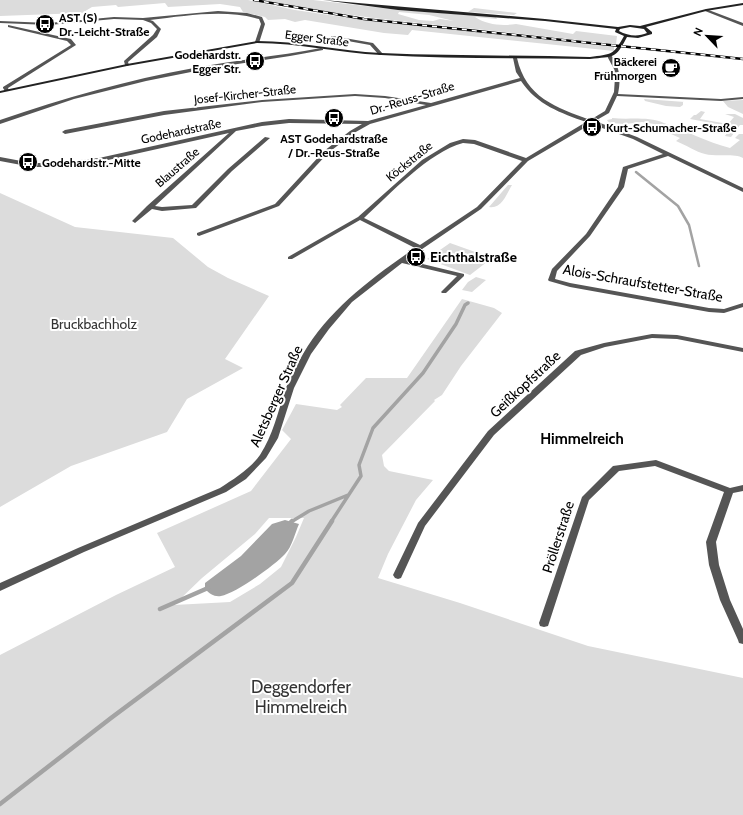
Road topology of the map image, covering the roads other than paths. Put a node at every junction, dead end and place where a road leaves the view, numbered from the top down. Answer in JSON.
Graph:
{"nodes":[{"id":1,"x":325,"y":0,"type":"edge"},
{"id":2,"x":743,"y":4,"type":"edge"},
{"id":3,"x":706,"y":10,"type":"junction"},
{"id":4,"x":143,"y":19,"type":"junction"},
{"id":5,"x":0,"y":23,"type":"edge"},
{"id":6,"x":743,"y":25,"type":"edge"},
{"id":7,"x":641,"y":27,"type":"junction"},
{"id":8,"x":618,"y":28,"type":"junction"},
{"id":9,"x":626,"y":36,"type":"junction"},
{"id":10,"x":333,"y":37,"type":"dead end"},
{"id":11,"x":257,"y":42,"type":"junction"},
{"id":12,"x":321,"y":49,"type":"junction"},
{"id":13,"x":381,"y":54,"type":"junction"},
{"id":14,"x":609,"y":56,"type":"junction"},
{"id":15,"x":516,"y":58,"type":"junction"},
{"id":16,"x":127,"y":65,"type":"junction"},
{"id":17,"x":522,"y":79,"type":"junction"},
{"id":18,"x":7,"y":90,"type":"junction"},
{"id":19,"x":0,"y":92,"type":"edge"},
{"id":20,"x":617,"y":95,"type":"junction"},
{"id":21,"x":743,"y":98,"type":"edge"},
{"id":22,"x":429,"y":104,"type":"junction"},
{"id":23,"x":0,"y":122,"type":"edge"},
{"id":24,"x":368,"y":123,"type":"junction"},
{"id":25,"x":591,"y":123,"type":"junction"},
{"id":26,"x":234,"y":131,"type":"junction"},
{"id":27,"x":65,"y":132,"type":"dead end"},
{"id":28,"x":267,"y":138,"type":"dead end"},
{"id":29,"x":668,"y":154,"type":"junction"},
{"id":30,"x":0,"y":159,"type":"edge"},
{"id":31,"x":526,"y":160,"type":"junction"},
{"id":32,"x":743,"y":182,"type":"edge"},
{"id":33,"x":735,"y":185,"type":"junction"},
{"id":34,"x":743,"y":190,"type":"edge"},
{"id":35,"x":149,"y":206,"type":"junction"},
{"id":36,"x":360,"y":218,"type":"junction"},
{"id":37,"x":135,"y":221,"type":"dead end"},
{"id":38,"x":199,"y":234,"type":"dead end"},
{"id":39,"x":420,"y":248,"type":"junction"},
{"id":40,"x":290,"y":258,"type":"dead end"},
{"id":41,"x":401,"y":261,"type":"junction"},
{"id":42,"x":444,"y":292,"type":"dead end"},
{"id":43,"x":743,"y":305,"type":"edge"},
{"id":44,"x":743,"y":350,"type":"edge"},
{"id":45,"x":743,"y":488,"type":"edge"},
{"id":46,"x":729,"y":491,"type":"junction"},
{"id":47,"x":398,"y":575,"type":"dead end"},
{"id":48,"x":0,"y":587,"type":"edge"},
{"id":49,"x":544,"y":623,"type":"dead end"},
{"id":50,"x":743,"y":640,"type":"edge"}],
"edges":[{"from":1,"to":8,"type":"street"},
{"from":2,"to":3,"type":"street"},
{"from":3,"to":6,"type":"street"},
{"from":3,"to":7,"type":"street"},
{"from":4,"to":5,"type":"street"},
{"from":4,"to":11,"type":"street"},
{"from":4,"to":16,"type":"street"},
{"from":5,"to":18,"type":"street"},
{"from":7,"to":8,"type":"street"},
{"from":7,"to":9,"type":"street"},
{"from":8,"to":9,"type":"street"},
{"from":9,"to":14,"type":"street"},
{"from":10,"to":13,"type":"street"},
{"from":11,"to":12,"type":"street","name":"Egger Straße"},
{"from":11,"to":16,"type":"street","name":"Egger Straße"},
{"from":12,"to":13,"type":"street","name":"Egger Straße"},
{"from":12,"to":23,"type":"street"},
{"from":13,"to":15,"type":"street","name":"Egger Straße"},
{"from":14,"to":15,"type":"street","name":"Egger Straße"},
{"from":14,"to":20,"type":"street"},
{"from":15,"to":17,"type":"street"},
{"from":16,"to":18,"type":"street","name":"Egger Straße"},
{"from":17,"to":22,"type":"street","name":"Dr.-Reuss-Straße"},
{"from":17,"to":25,"type":"street"},
{"from":18,"to":19,"type":"street","name":"Egger Straße"},
{"from":20,"to":21,"type":"street"},
{"from":20,"to":25,"type":"street","name":"Aletsberger Straße"},
{"from":22,"to":24,"type":"street","name":"Dr.-Reuss-Straße"},
{"from":22,"to":27,"type":"street","name":"Josef-Kircher-Straße"},
{"from":24,"to":26,"type":"street","name":"Godehardstraße"},
{"from":24,"to":38,"type":"street","name":"Dr.-Reuss-Straße"},
{"from":25,"to":29,"type":"street"},
{"from":25,"to":31,"type":"street","name":"Aletsberger Straße"},
{"from":26,"to":30,"type":"street","name":"Godehardstraße"},
{"from":26,"to":35,"type":"street","name":"Blaustraße"},
{"from":28,"to":35,"type":"street"},
{"from":29,"to":33,"type":"street"},
{"from":29,"to":43,"type":"street","name":"Alois-Schraufstetter-Straße"},
{"from":31,"to":36,"type":"street","name":"Köckstraße"},
{"from":31,"to":39,"type":"street","name":"Aletsberger Straße"},
{"from":32,"to":33,"type":"street"},
{"from":33,"to":34,"type":"street"},
{"from":35,"to":37,"type":"street","name":"Blaustraße"},
{"from":36,"to":39,"type":"street"},
{"from":36,"to":40,"type":"street","name":"Köckstraße"},
{"from":39,"to":41,"type":"street","name":"Aletsberger Straße"},
{"from":41,"to":42,"type":"street"},
{"from":41,"to":48,"type":"street","name":"Aletsberger Straße"},
{"from":44,"to":47,"type":"street","name":"Geißkopfstraße"},
{"from":45,"to":46,"type":"street"},
{"from":46,"to":49,"type":"street","name":"Pröllerstraße"},
{"from":46,"to":50,"type":"street"}]}
